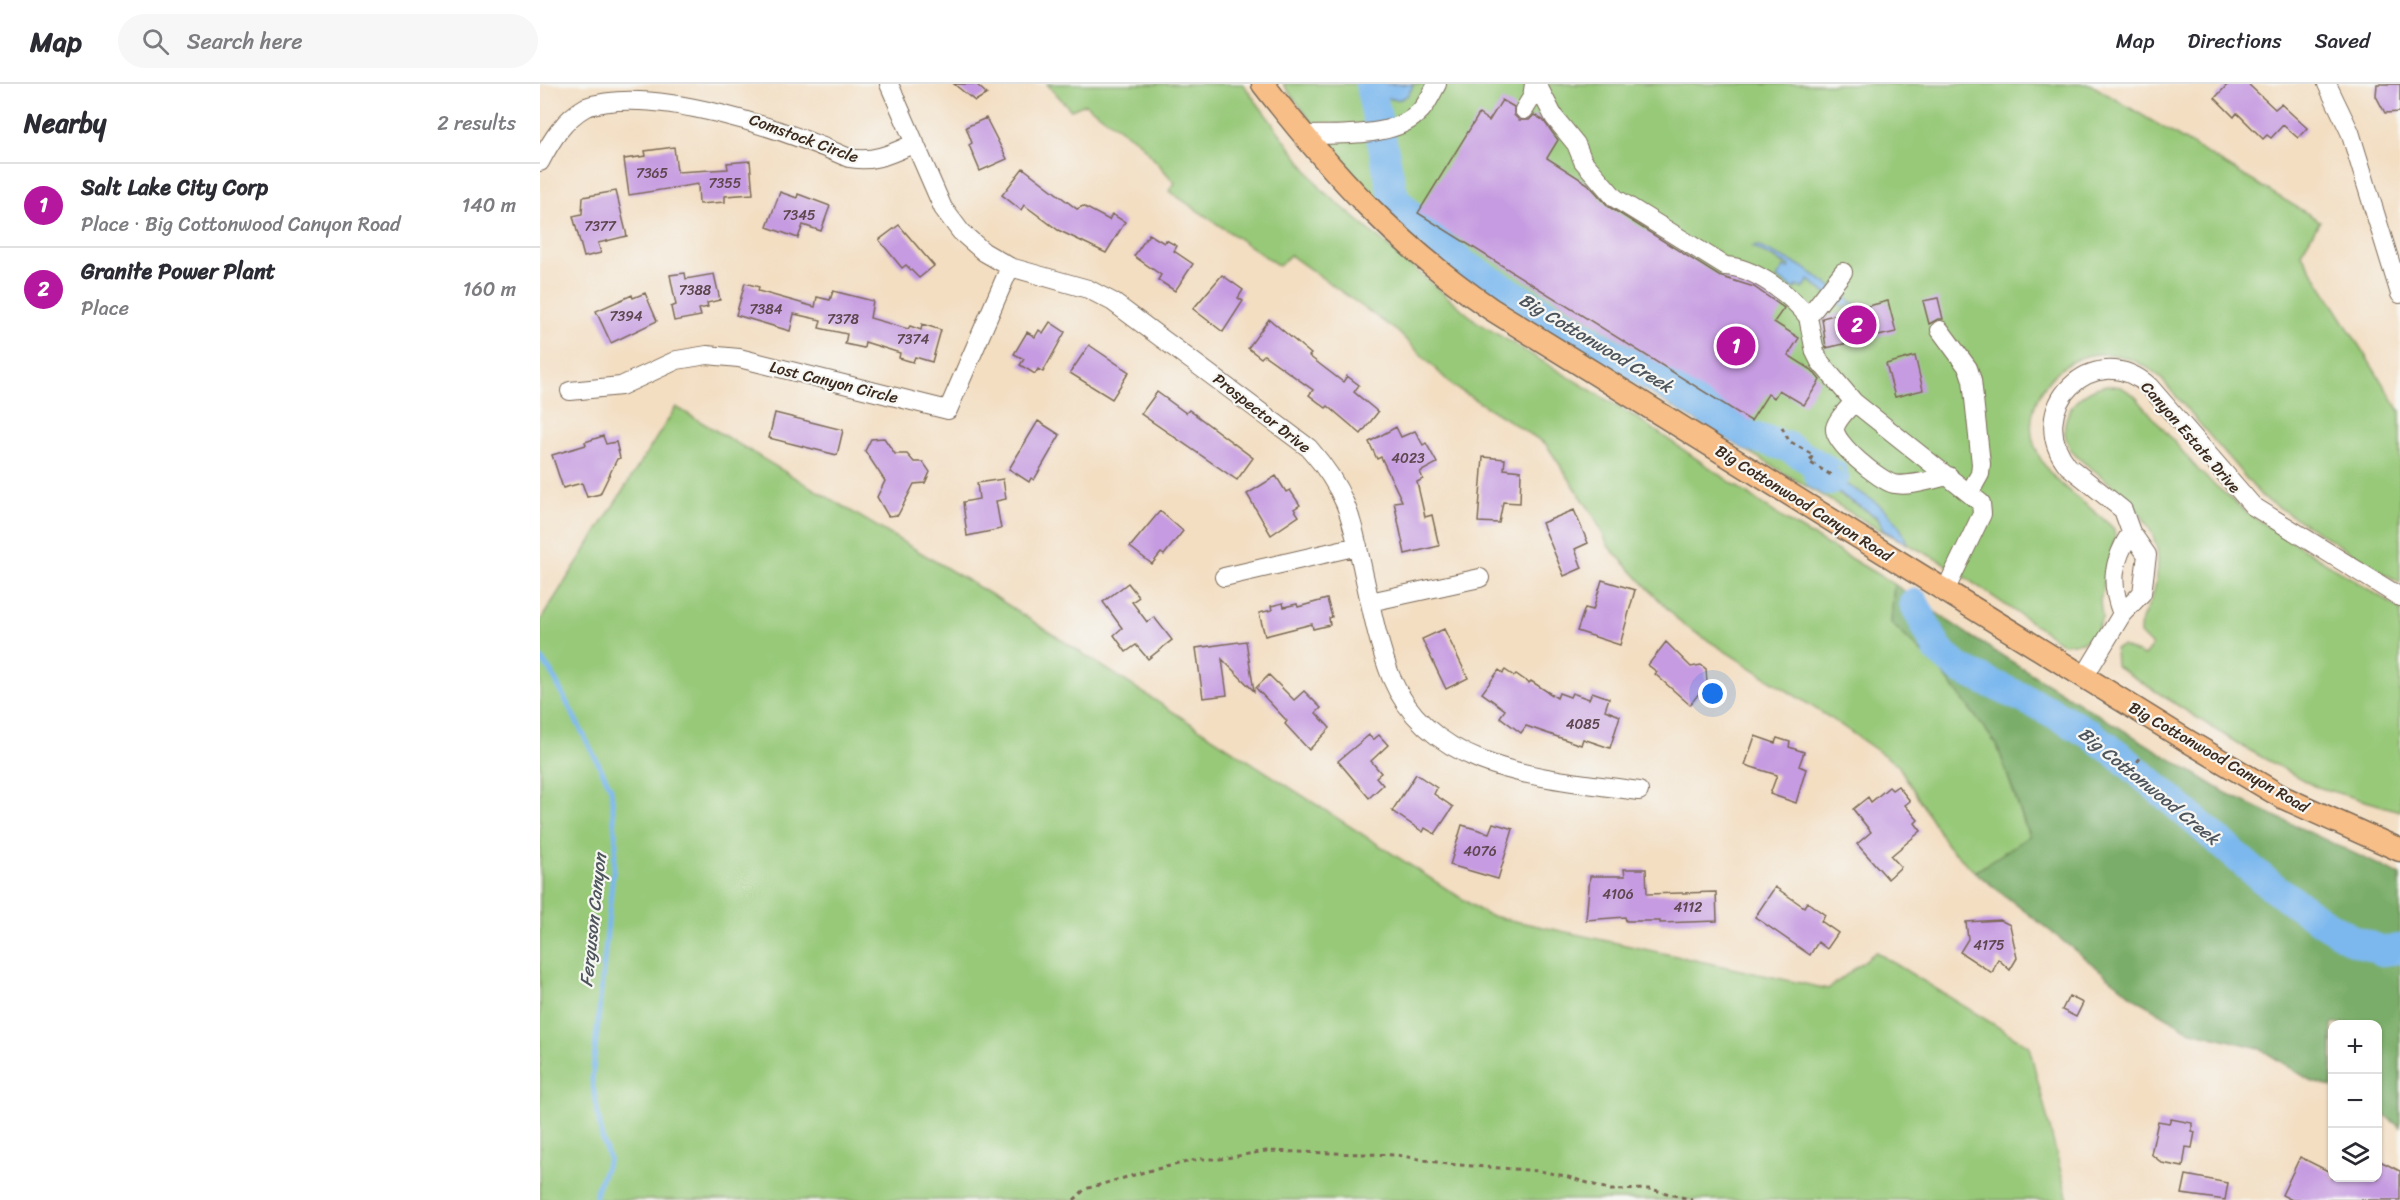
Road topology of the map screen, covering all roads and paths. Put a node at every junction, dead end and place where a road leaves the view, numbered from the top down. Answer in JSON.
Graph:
{"nodes":[{"id":1,"x":889,"y":84,"type":"edge"},
{"id":2,"x":1263,"y":84,"type":"edge"},
{"id":3,"x":1437,"y":84,"type":"edge"},
{"id":4,"x":1535,"y":84,"type":"edge"},
{"id":5,"x":2327,"y":84,"type":"edge"},
{"id":6,"x":1524,"y":111,"type":"dead end"},
{"id":7,"x":1303,"y":135,"type":"junction"},
{"id":8,"x":915,"y":143,"type":"junction"},
{"id":9,"x":540,"y":162,"type":"edge"},
{"id":10,"x":1010,"y":267,"type":"junction"},
{"id":11,"x":1834,"y":283,"type":"dead end"},
{"id":12,"x":2400,"y":294,"type":"edge"},
{"id":13,"x":1808,"y":317,"type":"junction"},
{"id":14,"x":1940,"y":330,"type":"dead end"},
{"id":15,"x":570,"y":391,"type":"dead end"},
{"id":16,"x":1854,"y":402,"type":"junction"},
{"id":17,"x":1782,"y":427,"type":"dead end"},
{"id":18,"x":1833,"y":475,"type":"dead end"},
{"id":19,"x":1949,"y":476,"type":"junction"},
{"id":20,"x":1970,"y":492,"type":"junction"},
{"id":21,"x":2131,"y":532,"type":"junction"},
{"id":22,"x":1358,"y":546,"type":"junction"},
{"id":23,"x":1224,"y":577,"type":"dead end"},
{"id":24,"x":1479,"y":578,"type":"dead end"},
{"id":25,"x":1945,"y":591,"type":"junction"},
{"id":26,"x":2400,"y":597,"type":"edge"},
{"id":27,"x":1370,"y":603,"type":"junction"},
{"id":28,"x":2122,"y":614,"type":"junction"},
{"id":29,"x":2084,"y":677,"type":"junction"},
{"id":30,"x":2141,"y":758,"type":"dead end"},
{"id":31,"x":2126,"y":776,"type":"dead end"},
{"id":32,"x":1639,"y":791,"type":"dead end"},
{"id":33,"x":2400,"y":850,"type":"edge"},
{"id":34,"x":1074,"y":1200,"type":"edge"},
{"id":35,"x":1692,"y":1200,"type":"edge"}],
"edges":[{"from":1,"to":8,"type":"street","name":"Prospector Drive"},
{"from":2,"to":7,"type":"main road","name":"Big Cottonwood Canyon Road"},
{"from":3,"to":7,"type":"street"},
{"from":4,"to":6,"type":"street"},
{"from":4,"to":13,"type":"street"},
{"from":5,"to":12,"type":"street"},
{"from":7,"to":25,"type":"main road","name":"Big Cottonwood Canyon Road"},
{"from":8,"to":9,"type":"street","name":"Comstock Circle"},
{"from":8,"to":10,"type":"street","name":"Prospector Drive"},
{"from":10,"to":15,"type":"street","name":"Lost Canyon Circle"},
{"from":10,"to":22,"type":"street","name":"Prospector Drive"},
{"from":11,"to":13,"type":"street"},
{"from":13,"to":16,"type":"street"},
{"from":14,"to":20,"type":"street"},
{"from":16,"to":19,"type":"street"},
{"from":16,"to":19,"type":"street"},
{"from":17,"to":18,"type":"path"},
{"from":19,"to":20,"type":"street"},
{"from":20,"to":25,"type":"street"},
{"from":21,"to":26,"type":"street","name":"Canyon Estate Drive"},
{"from":21,"to":28,"type":"street"},
{"from":21,"to":28,"type":"street","name":"Canyon Estate Drive"},
{"from":22,"to":23,"type":"street"},
{"from":22,"to":27,"type":"street","name":"Prospector Drive"},
{"from":24,"to":27,"type":"street"},
{"from":25,"to":29,"type":"main road","name":"Big Cottonwood Canyon Road"},
{"from":27,"to":32,"type":"street","name":"Prospector Drive"},
{"from":28,"to":29,"type":"street","name":"Canyon Estate Drive"},
{"from":29,"to":33,"type":"main road","name":"Big Cottonwood Canyon Road"},
{"from":30,"to":31,"type":"path"},
{"from":34,"to":35,"type":"path"}]}
